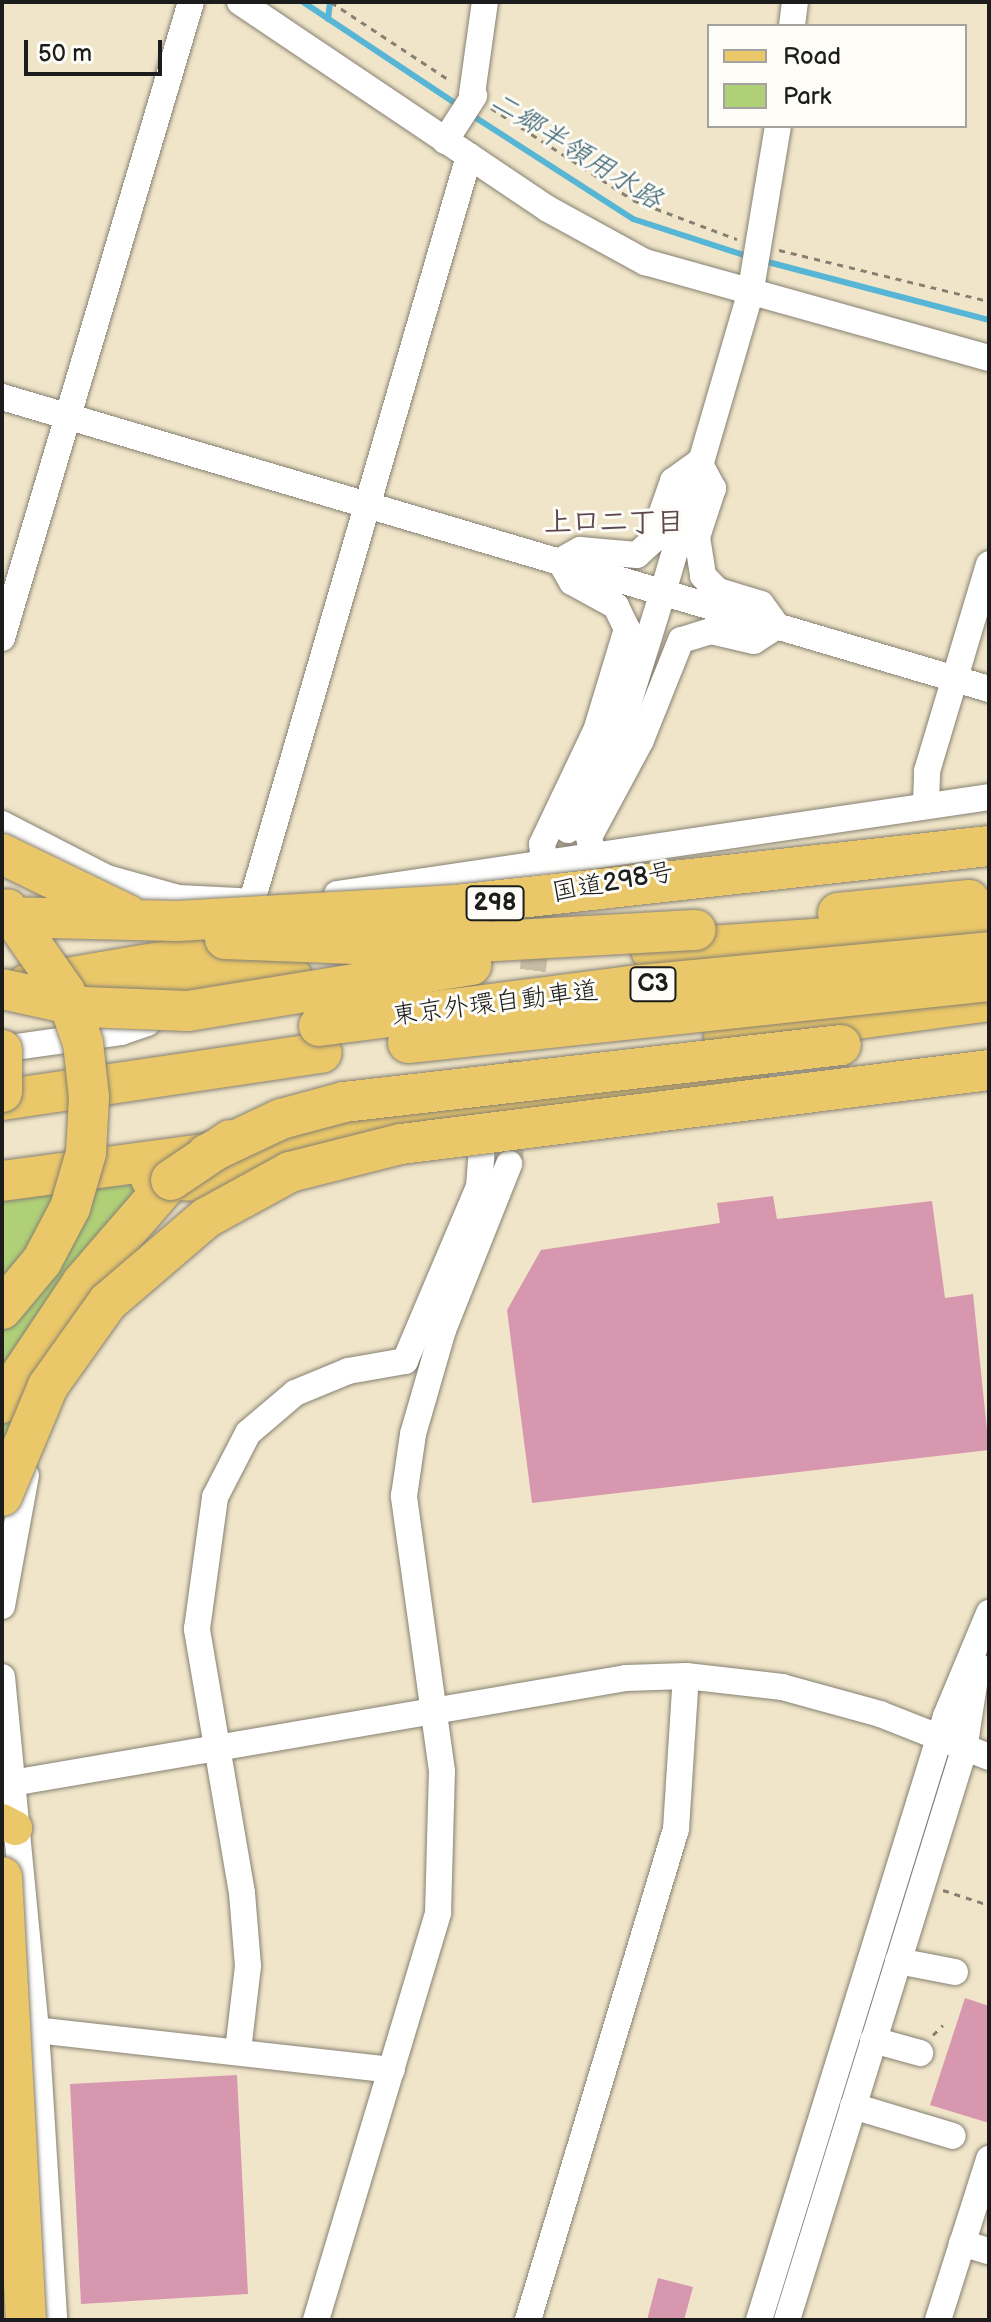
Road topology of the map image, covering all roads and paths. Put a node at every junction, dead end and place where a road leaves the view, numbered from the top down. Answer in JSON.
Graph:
{"nodes":[{"id":1,"x":191,"y":2,"type":"edge"},
{"id":2,"x":240,"y":2,"type":"edge"},
{"id":3,"x":331,"y":2,"type":"edge"},
{"id":4,"x":485,"y":2,"type":"edge"},
{"id":5,"x":795,"y":2,"type":"edge"},
{"id":6,"x":792,"y":24,"type":"edge"},
{"id":7,"x":473,"y":95,"type":"junction"},
{"id":8,"x":778,"y":128,"type":"edge"},
{"id":9,"x":445,"y":141,"type":"junction"},
{"id":10,"x":469,"y":156,"type":"junction"},
{"id":11,"x":761,"y":246,"type":"junction"},
{"id":12,"x":750,"y":295,"type":"junction"},
{"id":13,"x":989,"y":301,"type":"edge"},
{"id":14,"x":989,"y":358,"type":"edge"},
{"id":15,"x":2,"y":397,"type":"edge"},
{"id":16,"x":68,"y":416,"type":"junction"},
{"id":17,"x":699,"y":462,"type":"junction"},
{"id":18,"x":367,"y":506,"type":"junction"},
{"id":19,"x":560,"y":561,"type":"junction"},
{"id":20,"x":989,"y":564,"type":"edge"},
{"id":21,"x":663,"y":592,"type":"junction"},
{"id":22,"x":777,"y":626,"type":"junction"},
{"id":23,"x":2,"y":638,"type":"edge"},
{"id":24,"x":955,"y":678,"type":"junction"},
{"id":25,"x":989,"y":689,"type":"edge"},
{"id":26,"x":989,"y":797,"type":"edge"},
{"id":27,"x":926,"y":804,"type":"junction"},
{"id":28,"x":2,"y":824,"type":"edge"},
{"id":29,"x":989,"y":828,"type":"edge"},
{"id":30,"x":568,"y":830,"type":"tunnel mouth"},
{"id":31,"x":989,"y":846,"type":"edge"},
{"id":32,"x":592,"y":853,"type":"junction"},
{"id":33,"x":2,"y":854,"type":"edge"},
{"id":34,"x":544,"y":862,"type":"junction"},
{"id":35,"x":989,"y":882,"type":"edge"},
{"id":36,"x":178,"y":898,"type":"junction"},
{"id":37,"x":989,"y":899,"type":"edge"},
{"id":38,"x":252,"y":901,"type":"junction"},
{"id":39,"x":2,"y":903,"type":"edge"},
{"id":40,"x":2,"y":917,"type":"edge"},
{"id":41,"x":893,"y":920,"type":"junction"},
{"id":42,"x":989,"y":927,"type":"edge"},
{"id":43,"x":696,"y":930,"type":"junction"},
{"id":44,"x":989,"y":952,"type":"edge"},
{"id":45,"x":82,"y":976,"type":"junction"},
{"id":46,"x":989,"y":981,"type":"edge"},
{"id":47,"x":2,"y":989,"type":"edge"},
{"id":48,"x":169,"y":989,"type":"junction"},
{"id":49,"x":989,"y":1001,"type":"edge"},
{"id":50,"x":2,"y":1008,"type":"edge"},
{"id":51,"x":989,"y":1029,"type":"edge"},
{"id":52,"x":320,"y":1040,"type":"junction"},
{"id":53,"x":2,"y":1050,"type":"edge"},
{"id":54,"x":989,"y":1053,"type":"edge"},
{"id":55,"x":989,"y":1070,"type":"edge"},
{"id":56,"x":2,"y":1072,"type":"edge"},
{"id":57,"x":989,"y":1089,"type":"edge"},
{"id":58,"x":2,"y":1092,"type":"edge"},
{"id":59,"x":2,"y":1100,"type":"edge"},
{"id":60,"x":482,"y":1147,"type":"junction"},
{"id":61,"x":207,"y":1154,"type":"junction"},
{"id":62,"x":509,"y":1164,"type":"tunnel mouth"},
{"id":63,"x":61,"y":1171,"type":"junction"},
{"id":64,"x":171,"y":1180,"type":"junction"},
{"id":65,"x":2,"y":1181,"type":"edge"},
{"id":66,"x":247,"y":1183,"type":"junction"},
{"id":67,"x":2,"y":1309,"type":"edge"},
{"id":68,"x":2,"y":1347,"type":"edge"},
{"id":69,"x":2,"y":1403,"type":"edge"},
{"id":70,"x":2,"y":1496,"type":"edge"},
{"id":71,"x":2,"y":1606,"type":"edge"},
{"id":72,"x":989,"y":1613,"type":"edge"},
{"id":73,"x":978,"y":1649,"type":"junction"},
{"id":74,"x":686,"y":1676,"type":"junction"},
{"id":75,"x":2,"y":1677,"type":"edge"},
{"id":76,"x":435,"y":1711,"type":"junction"},
{"id":77,"x":880,"y":1714,"type":"junction"},
{"id":78,"x":946,"y":1716,"type":"junction"},
{"id":79,"x":981,"y":1725,"type":"edge"},
{"id":80,"x":938,"y":1742,"type":"junction"},
{"id":81,"x":215,"y":1747,"type":"junction"},
{"id":82,"x":977,"y":1754,"type":"edge"},
{"id":83,"x":12,"y":1783,"type":"junction"},
{"id":84,"x":9,"y":1825,"type":"edge"},
{"id":85,"x":2,"y":1877,"type":"edge"},
{"id":86,"x":943,"y":1890,"type":"dead end"},
{"id":87,"x":989,"y":1905,"type":"edge"},
{"id":88,"x":898,"y":1961,"type":"junction"},
{"id":89,"x":946,"y":1978,"type":"dead end"},
{"id":90,"x":36,"y":2030,"type":"junction"},
{"id":91,"x":873,"y":2040,"type":"junction"},
{"id":92,"x":238,"y":2051,"type":"junction"},
{"id":93,"x":920,"y":2053,"type":"dead end"},
{"id":94,"x":392,"y":2070,"type":"junction"},
{"id":95,"x":853,"y":2106,"type":"junction"},
{"id":96,"x":953,"y":2136,"type":"dead end"},
{"id":97,"x":989,"y":2159,"type":"edge"},
{"id":98,"x":2,"y":2216,"type":"edge"},
{"id":99,"x":962,"y":2243,"type":"junction"},
{"id":100,"x":989,"y":2251,"type":"edge"},
{"id":101,"x":51,"y":2269,"type":"junction"},
{"id":102,"x":2,"y":2276,"type":"edge"},
{"id":103,"x":796,"y":2318,"type":"edge"},
{"id":104,"x":4,"y":2320,"type":"edge"},
{"id":105,"x":26,"y":2320,"type":"edge"},
{"id":106,"x":54,"y":2320,"type":"edge"},
{"id":107,"x":316,"y":2320,"type":"edge"},
{"id":108,"x":528,"y":2320,"type":"edge"},
{"id":109,"x":759,"y":2320,"type":"edge"},
{"id":110,"x":938,"y":2320,"type":"edge"}],
"edges":[{"from":1,"to":16,"type":"street"},
{"from":2,"to":9,"type":"street"},
{"from":3,"to":7,"type":"path"},
{"from":4,"to":7,"type":"street"},
{"from":5,"to":6,"type":"street"},
{"from":7,"to":9,"type":"street"},
{"from":7,"to":11,"type":"path"},
{"from":8,"to":11,"type":"street"},
{"from":9,"to":10,"type":"street"},
{"from":10,"to":12,"type":"street"},
{"from":10,"to":18,"type":"street"},
{"from":11,"to":12,"type":"street"},
{"from":11,"to":13,"type":"path"},
{"from":12,"to":14,"type":"street"},
{"from":12,"to":17,"type":"street"},
{"from":15,"to":16,"type":"street"},
{"from":16,"to":18,"type":"street"},
{"from":16,"to":23,"type":"street"},
{"from":17,"to":19,"type":"street"},
{"from":17,"to":21,"type":"street"},
{"from":17,"to":22,"type":"street"},
{"from":18,"to":19,"type":"street"},
{"from":18,"to":38,"type":"street"},
{"from":19,"to":21,"type":"street"},
{"from":19,"to":34,"type":"street"},
{"from":20,"to":24,"type":"street"},
{"from":21,"to":22,"type":"street"},
{"from":21,"to":30,"type":"street"},
{"from":22,"to":24,"type":"street"},
{"from":22,"to":32,"type":"street"},
{"from":24,"to":25,"type":"street"},
{"from":24,"to":27,"type":"street"},
{"from":26,"to":27,"type":"street"},
{"from":27,"to":32,"type":"street"},
{"from":28,"to":36,"type":"street"},
{"from":29,"to":45,"type":"highway","name":"国道298号","number":"298"},
{"from":31,"to":40,"type":"highway","bridge":true},
{"from":32,"to":34,"type":"street"},
{"from":33,"to":43,"type":"highway","bridge":true},
{"from":34,"to":38,"type":"street"},
{"from":35,"to":41,"type":"highway"},
{"from":36,"to":38,"type":"street"},
{"from":36,"to":45,"type":"highway"},
{"from":37,"to":41,"type":"highway"},
{"from":39,"to":67,"type":"highway","bridge":true},
{"from":41,"to":42,"type":"highway"},
{"from":41,"to":43,"type":"highway"},
{"from":41,"to":48,"type":"highway"},
{"from":43,"to":47,"type":"highway","bridge":true},
{"from":44,"to":52,"type":"highway","name":"東京外環自動車道","number":"C3","bridge":true},
{"from":45,"to":47,"type":"highway","name":"国道298号","number":"298"},
{"from":46,"to":52,"type":"highway","name":"東京外環自動車道","number":"C3","bridge":true},
{"from":48,"to":50,"type":"highway"},
{"from":48,"to":53,"type":"street"},
{"from":49,"to":61,"type":"highway","bridge":true},
{"from":51,"to":61,"type":"highway","bridge":true},
{"from":52,"to":56,"type":"highway","name":"東京外環自動車道","number":"C3"},
{"from":52,"to":59,"type":"highway","name":"東京外環自動車道","number":"C3"},
{"from":53,"to":58,"type":"highway","bridge":true},
{"from":54,"to":63,"type":"highway"},
{"from":55,"to":70,"type":"highway","bridge":true},
{"from":57,"to":60,"type":"street"},
{"from":60,"to":66,"type":"street"},
{"from":60,"to":81,"type":"street"},
{"from":61,"to":64,"type":"highway","bridge":true},
{"from":62,"to":76,"type":"street"},
{"from":63,"to":65,"type":"highway"},
{"from":63,"to":66,"type":"highway"},
{"from":64,"to":68,"type":"highway"},
{"from":64,"to":69,"type":"highway"},
{"from":66,"to":71,"type":"street"},
{"from":72,"to":73,"type":"street"},
{"from":73,"to":78,"type":"street"},
{"from":73,"to":79,"type":"street"},
{"from":74,"to":76,"type":"street"},
{"from":74,"to":77,"type":"street"},
{"from":74,"to":108,"type":"street"},
{"from":75,"to":83,"type":"street"},
{"from":76,"to":81,"type":"street"},
{"from":76,"to":94,"type":"street"},
{"from":77,"to":78,"type":"street"},
{"from":77,"to":80,"type":"street"},
{"from":78,"to":79,"type":"street"},
{"from":78,"to":80,"type":"street"},
{"from":79,"to":82,"type":"street"},
{"from":80,"to":82,"type":"street"},
{"from":80,"to":109,"type":"street"},
{"from":81,"to":83,"type":"street"},
{"from":81,"to":92,"type":"street"},
{"from":82,"to":88,"type":"street"},
{"from":83,"to":84,"type":"street"},
{"from":84,"to":90,"type":"street"},
{"from":85,"to":105,"type":"highway","bridge":true},
{"from":86,"to":87,"type":"path"},
{"from":88,"to":89,"type":"street"},
{"from":88,"to":91,"type":"street"},
{"from":90,"to":92,"type":"street"},
{"from":90,"to":101,"type":"street"},
{"from":91,"to":93,"type":"street"},
{"from":91,"to":95,"type":"street"},
{"from":92,"to":94,"type":"street"},
{"from":94,"to":107,"type":"street"},
{"from":95,"to":96,"type":"street"},
{"from":95,"to":103,"type":"street"},
{"from":97,"to":99,"type":"street"},
{"from":98,"to":104,"type":"highway"},
{"from":99,"to":100,"type":"street"},
{"from":99,"to":110,"type":"street"},
{"from":101,"to":102,"type":"street"},
{"from":101,"to":106,"type":"street"}]}
